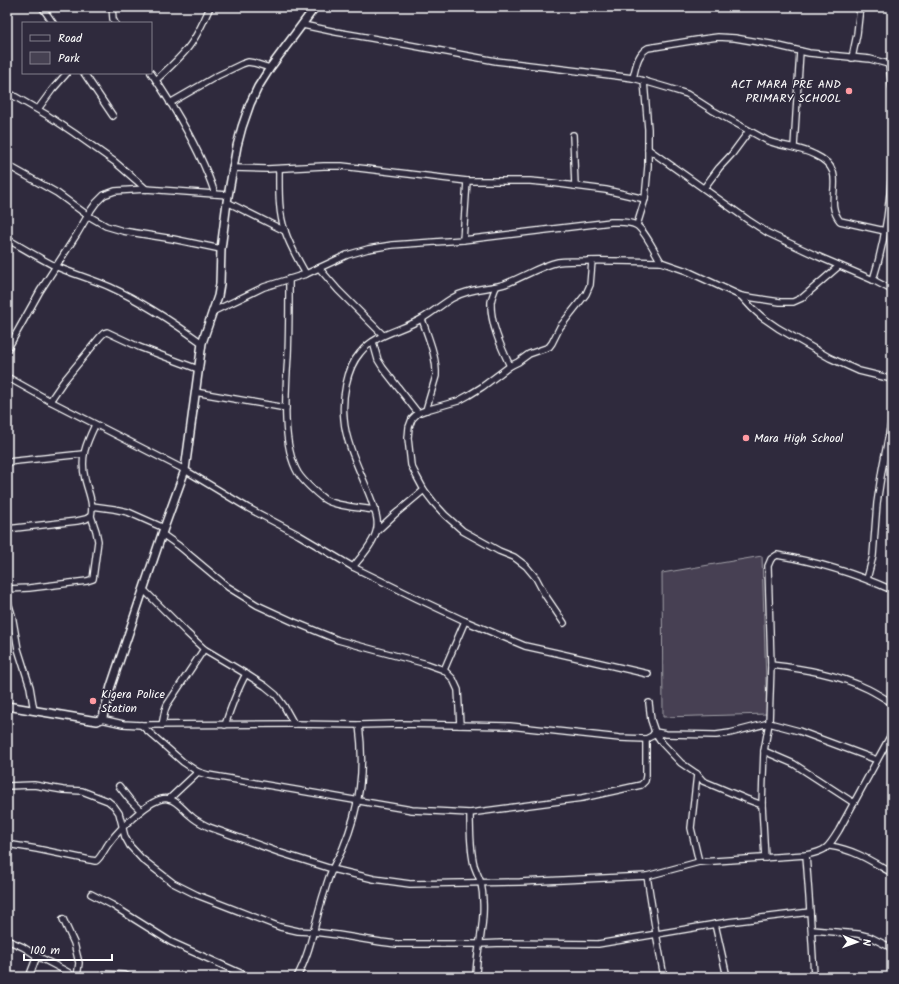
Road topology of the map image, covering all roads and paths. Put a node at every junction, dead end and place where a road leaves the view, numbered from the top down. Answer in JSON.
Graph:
{"nodes":[{"id":1,"x":42,"y":7,"type":"edge"},
{"id":2,"x":112,"y":7,"type":"edge"},
{"id":3,"x":210,"y":7,"type":"edge"},
{"id":4,"x":315,"y":7,"type":"edge"},
{"id":5,"x":860,"y":7,"type":"edge"},
{"id":6,"x":52,"y":22,"type":"edge"},
{"id":7,"x":114,"y":22,"type":"edge"},
{"id":8,"x":303,"y":25,"type":"junction"},
{"id":9,"x":800,"y":51,"type":"junction"},
{"id":10,"x":852,"y":58,"type":"junction"},
{"id":11,"x":890,"y":64,"type":"edge"},
{"id":12,"x":270,"y":68,"type":"junction"},
{"id":13,"x":66,"y":74,"type":"edge"},
{"id":14,"x":85,"y":74,"type":"edge"},
{"id":15,"x":152,"y":74,"type":"edge"},
{"id":16,"x":633,"y":78,"type":"junction"},
{"id":17,"x":156,"y":80,"type":"junction"},
{"id":18,"x":644,"y":81,"type":"junction"},
{"id":19,"x":892,"y":87,"type":"edge"},
{"id":20,"x":7,"y":92,"type":"edge"},
{"id":21,"x":170,"y":103,"type":"junction"},
{"id":22,"x":38,"y":109,"type":"junction"},
{"id":23,"x":113,"y":116,"type":"dead end"},
{"id":24,"x":749,"y":131,"type":"junction"},
{"id":25,"x":573,"y":135,"type":"dead end"},
{"id":26,"x":794,"y":147,"type":"junction"},
{"id":27,"x":648,"y":149,"type":"junction"},
{"id":28,"x":7,"y":165,"type":"edge"},
{"id":29,"x":892,"y":167,"type":"edge"},
{"id":30,"x":233,"y":168,"type":"junction"},
{"id":31,"x":279,"y":169,"type":"junction"},
{"id":32,"x":467,"y":181,"type":"junction"},
{"id":33,"x":575,"y":186,"type":"junction"},
{"id":34,"x":704,"y":188,"type":"junction"},
{"id":35,"x":146,"y":189,"type":"junction"},
{"id":36,"x":215,"y":194,"type":"junction"},
{"id":37,"x":228,"y":198,"type":"junction"},
{"id":38,"x":645,"y":199,"type":"junction"},
{"id":39,"x":88,"y":215,"type":"junction"},
{"id":40,"x":637,"y":226,"type":"junction"},
{"id":41,"x":284,"y":231,"type":"junction"},
{"id":42,"x":886,"y":231,"type":"junction"},
{"id":43,"x":7,"y":239,"type":"edge"},
{"id":44,"x":463,"y":240,"type":"junction"},
{"id":45,"x":221,"y":249,"type":"junction"},
{"id":46,"x":592,"y":260,"type":"junction"},
{"id":47,"x":661,"y":262,"type":"junction"},
{"id":48,"x":56,"y":266,"type":"junction"},
{"id":49,"x":839,"y":266,"type":"junction"},
{"id":50,"x":318,"y":268,"type":"junction"},
{"id":51,"x":306,"y":274,"type":"junction"},
{"id":52,"x":289,"y":279,"type":"junction"},
{"id":53,"x":873,"y":280,"type":"junction"},
{"id":54,"x":496,"y":287,"type":"junction"},
{"id":55,"x":892,"y":290,"type":"edge"},
{"id":56,"x":741,"y":296,"type":"junction"},
{"id":57,"x":212,"y":312,"type":"junction"},
{"id":58,"x":422,"y":319,"type":"junction"},
{"id":59,"x":383,"y":335,"type":"junction"},
{"id":60,"x":372,"y":342,"type":"junction"},
{"id":61,"x":202,"y":343,"type":"junction"},
{"id":62,"x":7,"y":350,"type":"edge"},
{"id":63,"x":510,"y":366,"type":"junction"},
{"id":64,"x":198,"y":369,"type":"junction"},
{"id":65,"x":7,"y":377,"type":"edge"},
{"id":66,"x":892,"y":379,"type":"edge"},
{"id":67,"x":195,"y":392,"type":"junction"},
{"id":68,"x":50,"y":401,"type":"junction"},
{"id":69,"x":286,"y":408,"type":"junction"},
{"id":70,"x":426,"y":410,"type":"junction"},
{"id":71,"x":418,"y":414,"type":"junction"},
{"id":72,"x":892,"y":418,"type":"edge"},
{"id":73,"x":95,"y":425,"type":"junction"},
{"id":74,"x":83,"y":454,"type":"junction"},
{"id":75,"x":7,"y":462,"type":"edge"},
{"id":76,"x":185,"y":470,"type":"junction"},
{"id":77,"x":424,"y":490,"type":"junction"},
{"id":78,"x":92,"y":506,"type":"junction"},
{"id":79,"x":375,"y":510,"type":"junction"},
{"id":80,"x":90,"y":516,"type":"junction"},
{"id":81,"x":7,"y":529,"type":"edge"},
{"id":82,"x":163,"y":531,"type":"junction"},
{"id":83,"x":377,"y":531,"type":"junction"},
{"id":84,"x":353,"y":567,"type":"junction"},
{"id":85,"x":867,"y":579,"type":"junction"},
{"id":86,"x":7,"y":589,"type":"edge"},
{"id":87,"x":144,"y":590,"type":"junction"},
{"id":88,"x":892,"y":590,"type":"edge"},
{"id":89,"x":7,"y":599,"type":"edge"},
{"id":90,"x":465,"y":621,"type":"junction"},
{"id":91,"x":564,"y":623,"type":"dead end"},
{"id":92,"x":204,"y":649,"type":"junction"},
{"id":93,"x":771,"y":665,"type":"junction"},
{"id":94,"x":444,"y":670,"type":"junction"},
{"id":95,"x":246,"y":674,"type":"junction"},
{"id":96,"x":648,"y":674,"type":"dead end"},
{"id":97,"x":891,"y":701,"type":"edge"},
{"id":98,"x":649,"y":703,"type":"dead end"},
{"id":99,"x":7,"y":706,"type":"edge"},
{"id":100,"x":34,"y":711,"type":"junction"},
{"id":101,"x":101,"y":719,"type":"junction"},
{"id":102,"x":769,"y":723,"type":"junction"},
{"id":103,"x":294,"y":724,"type":"junction"},
{"id":104,"x":141,"y":725,"type":"junction"},
{"id":105,"x":225,"y":725,"type":"junction"},
{"id":106,"x":359,"y":725,"type":"junction"},
{"id":107,"x":460,"y":725,"type":"junction"},
{"id":108,"x":162,"y":726,"type":"junction"},
{"id":109,"x":655,"y":732,"type":"junction"},
{"id":110,"x":892,"y":733,"type":"edge"},
{"id":111,"x":646,"y":739,"type":"junction"},
{"id":112,"x":764,"y":751,"type":"junction"},
{"id":113,"x":877,"y":760,"type":"junction"},
{"id":114,"x":198,"y":772,"type":"junction"},
{"id":115,"x":697,"y":774,"type":"junction"},
{"id":116,"x":7,"y":786,"type":"edge"},
{"id":117,"x":119,"y":786,"type":"dead end"},
{"id":118,"x":169,"y":799,"type":"junction"},
{"id":119,"x":358,"y":801,"type":"junction"},
{"id":120,"x":854,"y":803,"type":"junction"},
{"id":121,"x":762,"y":805,"type":"junction"},
{"id":122,"x":141,"y":811,"type":"junction"},
{"id":123,"x":470,"y":813,"type":"junction"},
{"id":124,"x":122,"y":829,"type":"junction"},
{"id":125,"x":7,"y":844,"type":"edge"},
{"id":126,"x":830,"y":846,"type":"junction"},
{"id":127,"x":806,"y":855,"type":"junction"},
{"id":128,"x":765,"y":858,"type":"junction"},
{"id":129,"x":699,"y":862,"type":"junction"},
{"id":130,"x":332,"y":869,"type":"junction"},
{"id":131,"x":892,"y":873,"type":"edge"},
{"id":132,"x":647,"y":876,"type":"junction"},
{"id":133,"x":481,"y":883,"type":"junction"},
{"id":134,"x":91,"y":894,"type":"dead end"},
{"id":135,"x":810,"y":912,"type":"junction"},
{"id":136,"x":63,"y":919,"type":"dead end"},
{"id":137,"x":715,"y":924,"type":"junction"},
{"id":138,"x":812,"y":930,"type":"junction"},
{"id":139,"x":314,"y":932,"type":"junction"},
{"id":140,"x":656,"y":933,"type":"junction"},
{"id":141,"x":7,"y":940,"type":"edge"},
{"id":142,"x":480,"y":944,"type":"junction"},
{"id":143,"x":892,"y":948,"type":"edge"},
{"id":144,"x":37,"y":956,"type":"junction"},
{"id":145,"x":104,"y":974,"type":"dead end"},
{"id":146,"x":29,"y":977,"type":"edge"},
{"id":147,"x":73,"y":977,"type":"edge"},
{"id":148,"x":77,"y":977,"type":"edge"},
{"id":149,"x":128,"y":977,"type":"edge"},
{"id":150,"x":249,"y":977,"type":"edge"},
{"id":151,"x":297,"y":977,"type":"edge"},
{"id":152,"x":476,"y":977,"type":"edge"},
{"id":153,"x":664,"y":977,"type":"edge"},
{"id":154,"x":727,"y":977,"type":"edge"},
{"id":155,"x":814,"y":977,"type":"edge"}],
"edges":[{"from":1,"to":6,"type":"street"},
{"from":2,"to":7,"type":"street"},
{"from":3,"to":17,"type":"street"},
{"from":4,"to":8,"type":"street"},
{"from":5,"to":10,"type":"street"},
{"from":8,"to":12,"type":"street"},
{"from":8,"to":16,"type":"street"},
{"from":9,"to":10,"type":"street"},
{"from":9,"to":16,"type":"street"},
{"from":9,"to":26,"type":"street"},
{"from":10,"to":11,"type":"street"},
{"from":11,"to":19,"type":"street"},
{"from":12,"to":21,"type":"street"},
{"from":12,"to":30,"type":"street"},
{"from":13,"to":22,"type":"street"},
{"from":14,"to":23,"type":"street"},
{"from":15,"to":17,"type":"street"},
{"from":16,"to":18,"type":"street"},
{"from":17,"to":21,"type":"street"},
{"from":18,"to":24,"type":"street"},
{"from":18,"to":27,"type":"street"},
{"from":20,"to":22,"type":"street"},
{"from":21,"to":36,"type":"street"},
{"from":22,"to":35,"type":"street"},
{"from":24,"to":26,"type":"street"},
{"from":24,"to":34,"type":"street"},
{"from":25,"to":33,"type":"street"},
{"from":26,"to":42,"type":"street"},
{"from":27,"to":34,"type":"street"},
{"from":27,"to":38,"type":"street"},
{"from":28,"to":39,"type":"street"},
{"from":29,"to":42,"type":"street"},
{"from":30,"to":31,"type":"street"},
{"from":30,"to":37,"type":"street"},
{"from":31,"to":32,"type":"street"},
{"from":31,"to":41,"type":"street"},
{"from":32,"to":33,"type":"street"},
{"from":32,"to":44,"type":"street"},
{"from":33,"to":38,"type":"street"},
{"from":34,"to":49,"type":"street"},
{"from":35,"to":36,"type":"street"},
{"from":35,"to":39,"type":"street"},
{"from":36,"to":37,"type":"street"},
{"from":37,"to":41,"type":"street"},
{"from":37,"to":45,"type":"street"},
{"from":38,"to":40,"type":"street"},
{"from":39,"to":45,"type":"street"},
{"from":39,"to":48,"type":"street"},
{"from":40,"to":44,"type":"street"},
{"from":40,"to":47,"type":"street"},
{"from":41,"to":51,"type":"street"},
{"from":42,"to":53,"type":"street"},
{"from":43,"to":48,"type":"street"},
{"from":44,"to":50,"type":"street"},
{"from":45,"to":57,"type":"street"},
{"from":46,"to":47,"type":"street"},
{"from":46,"to":54,"type":"street"},
{"from":46,"to":63,"type":"street"},
{"from":47,"to":56,"type":"street"},
{"from":48,"to":61,"type":"street"},
{"from":48,"to":62,"type":"street"},
{"from":49,"to":53,"type":"street"},
{"from":49,"to":56,"type":"street"},
{"from":50,"to":51,"type":"street"},
{"from":50,"to":59,"type":"street"},
{"from":51,"to":52,"type":"street"},
{"from":52,"to":57,"type":"street"},
{"from":52,"to":69,"type":"street"},
{"from":53,"to":55,"type":"street"},
{"from":54,"to":58,"type":"street"},
{"from":54,"to":63,"type":"street"},
{"from":56,"to":66,"type":"street"},
{"from":57,"to":61,"type":"street"},
{"from":58,"to":59,"type":"street"},
{"from":58,"to":70,"type":"street"},
{"from":59,"to":60,"type":"street"},
{"from":60,"to":71,"type":"street"},
{"from":60,"to":79,"type":"street"},
{"from":61,"to":64,"type":"street"},
{"from":63,"to":70,"type":"street"},
{"from":64,"to":67,"type":"street"},
{"from":64,"to":68,"type":"street"},
{"from":65,"to":68,"type":"street"},
{"from":67,"to":69,"type":"street"},
{"from":67,"to":76,"type":"street"},
{"from":68,"to":73,"type":"street"},
{"from":69,"to":79,"type":"street"},
{"from":70,"to":71,"type":"street"},
{"from":71,"to":77,"type":"street"},
{"from":72,"to":85,"type":"street"},
{"from":73,"to":74,"type":"street"},
{"from":73,"to":76,"type":"street"},
{"from":74,"to":75,"type":"street"},
{"from":74,"to":78,"type":"street"},
{"from":76,"to":82,"type":"street"},
{"from":76,"to":84,"type":"street"},
{"from":77,"to":83,"type":"street"},
{"from":77,"to":91,"type":"street"},
{"from":78,"to":80,"type":"street"},
{"from":78,"to":82,"type":"street"},
{"from":79,"to":83,"type":"street"},
{"from":80,"to":81,"type":"street"},
{"from":80,"to":86,"type":"street"},
{"from":82,"to":87,"type":"street"},
{"from":82,"to":94,"type":"street"},
{"from":83,"to":84,"type":"street"},
{"from":84,"to":90,"type":"street"},
{"from":85,"to":88,"type":"street"},
{"from":85,"to":93,"type":"street"},
{"from":87,"to":92,"type":"street"},
{"from":87,"to":101,"type":"street"},
{"from":89,"to":100,"type":"street"},
{"from":90,"to":94,"type":"street"},
{"from":90,"to":96,"type":"street"},
{"from":92,"to":95,"type":"street"},
{"from":92,"to":108,"type":"street"},
{"from":93,"to":97,"type":"street"},
{"from":93,"to":102,"type":"street"},
{"from":94,"to":107,"type":"street"},
{"from":95,"to":103,"type":"street"},
{"from":95,"to":105,"type":"street"},
{"from":98,"to":109,"type":"street"},
{"from":99,"to":100,"type":"street"},
{"from":100,"to":101,"type":"street"},
{"from":101,"to":104,"type":"street"},
{"from":102,"to":109,"type":"street"},
{"from":102,"to":112,"type":"street"},
{"from":102,"to":113,"type":"street"},
{"from":103,"to":105,"type":"street"},
{"from":103,"to":106,"type":"street"},
{"from":104,"to":108,"type":"street"},
{"from":104,"to":114,"type":"street"},
{"from":105,"to":108,"type":"street"},
{"from":106,"to":107,"type":"street"},
{"from":106,"to":119,"type":"street"},
{"from":107,"to":111,"type":"street"},
{"from":109,"to":111,"type":"street"},
{"from":109,"to":115,"type":"street"},
{"from":110,"to":113,"type":"street"},
{"from":111,"to":123,"type":"street"},
{"from":112,"to":120,"type":"street"},
{"from":112,"to":121,"type":"street"},
{"from":113,"to":120,"type":"street"},
{"from":114,"to":118,"type":"street"},
{"from":114,"to":119,"type":"street"},
{"from":115,"to":121,"type":"street"},
{"from":115,"to":129,"type":"street"},
{"from":116,"to":124,"type":"street"},
{"from":117,"to":122,"type":"street"},
{"from":118,"to":122,"type":"street"},
{"from":118,"to":130,"type":"street"},
{"from":119,"to":123,"type":"street"},
{"from":119,"to":130,"type":"street"},
{"from":120,"to":126,"type":"street"},
{"from":121,"to":128,"type":"street"},
{"from":122,"to":124,"type":"street"},
{"from":123,"to":133,"type":"street"},
{"from":124,"to":125,"type":"street"},
{"from":124,"to":139,"type":"street"},
{"from":126,"to":127,"type":"street"},
{"from":126,"to":131,"type":"street"},
{"from":127,"to":128,"type":"street"},
{"from":127,"to":135,"type":"street"},
{"from":128,"to":129,"type":"street"},
{"from":129,"to":132,"type":"street"},
{"from":130,"to":133,"type":"street"},
{"from":130,"to":139,"type":"street"},
{"from":132,"to":133,"type":"street"},
{"from":132,"to":140,"type":"street"},
{"from":133,"to":142,"type":"street"},
{"from":134,"to":150,"type":"street"},
{"from":135,"to":137,"type":"street"},
{"from":135,"to":138,"type":"street"},
{"from":136,"to":148,"type":"street"},
{"from":137,"to":140,"type":"street"},
{"from":137,"to":154,"type":"street"},
{"from":138,"to":143,"type":"street"},
{"from":138,"to":155,"type":"street"},
{"from":139,"to":142,"type":"street"},
{"from":139,"to":151,"type":"street"},
{"from":140,"to":142,"type":"street"},
{"from":140,"to":153,"type":"street"},
{"from":141,"to":144,"type":"street"},
{"from":142,"to":152,"type":"street"},
{"from":144,"to":146,"type":"street"},
{"from":144,"to":147,"type":"street"},
{"from":145,"to":149,"type":"street"}]}
